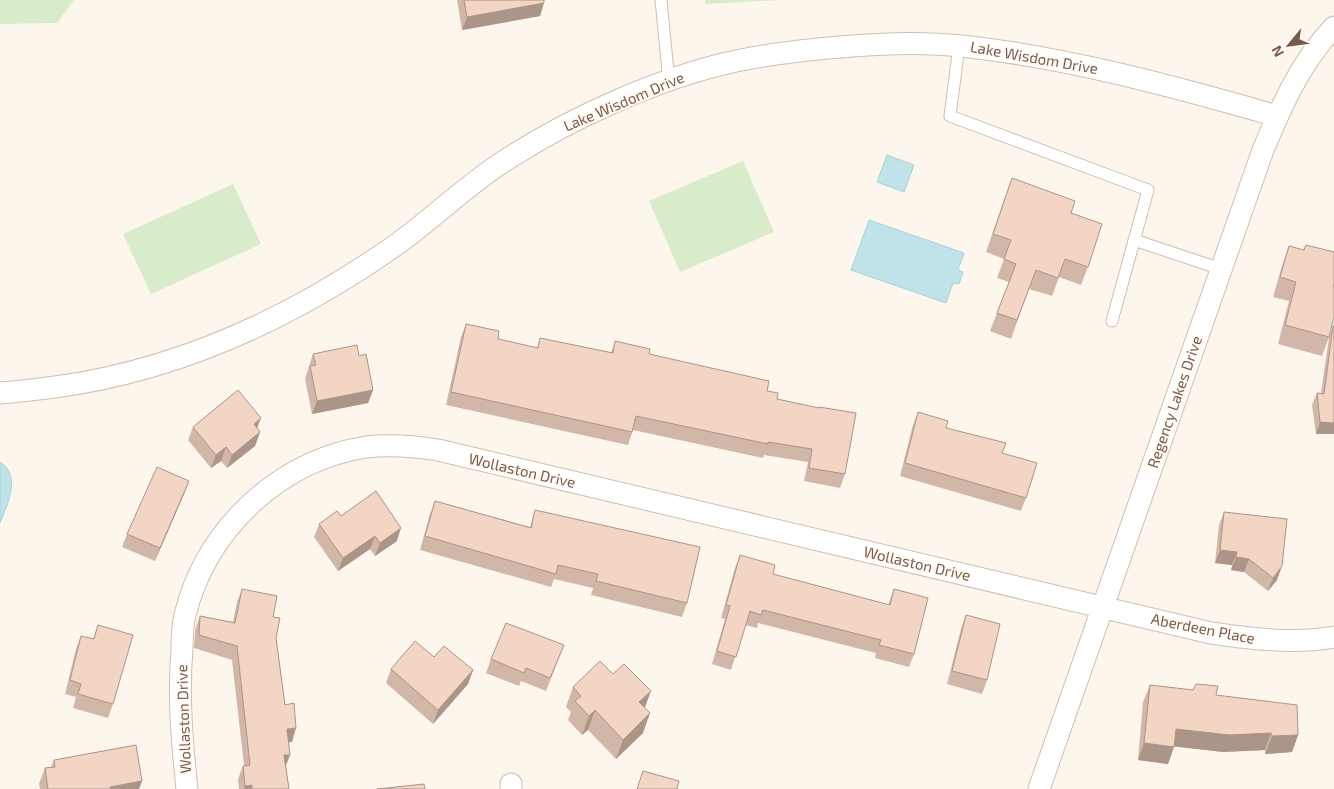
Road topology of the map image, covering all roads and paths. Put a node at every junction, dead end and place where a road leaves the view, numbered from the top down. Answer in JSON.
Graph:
{"nodes":[{"id":1,"x":661,"y":0,"type":"edge"},
{"id":2,"x":1334,"y":27,"type":"edge"},
{"id":3,"x":960,"y":46,"type":"junction"},
{"id":4,"x":669,"y":82,"type":"junction"},
{"id":5,"x":1277,"y":116,"type":"junction"},
{"id":6,"x":1134,"y":240,"type":"junction"},
{"id":7,"x":1222,"y":269,"type":"junction"},
{"id":8,"x":1112,"y":322,"type":"dead end"},
{"id":9,"x":0,"y":392,"type":"edge"},
{"id":10,"x":1102,"y":607,"type":"junction"},
{"id":11,"x":1334,"y":637,"type":"edge"},
{"id":12,"x":187,"y":789,"type":"edge"},
{"id":13,"x":1040,"y":789,"type":"edge"}],
"edges":[{"from":1,"to":4,"type":"lane"},
{"from":2,"to":5,"type":"street","name":"Regency Lakes Drive"},
{"from":3,"to":4,"type":"street","name":"Lake Wisdom Drive"},
{"from":3,"to":5,"type":"street","name":"Lake Wisdom Drive"},
{"from":3,"to":6,"type":"lane"},
{"from":4,"to":9,"type":"street","name":"Lake Wisdom Drive"},
{"from":5,"to":7,"type":"street","name":"Regency Lakes Drive"},
{"from":6,"to":7,"type":"lane"},
{"from":6,"to":8,"type":"lane"},
{"from":7,"to":10,"type":"street","name":"Regency Lakes Drive"},
{"from":10,"to":11,"type":"street","name":"Aberdeen Place"},
{"from":10,"to":12,"type":"street","name":"Wollaston Drive"},
{"from":10,"to":13,"type":"street","name":"Regency Lakes Drive"}]}
